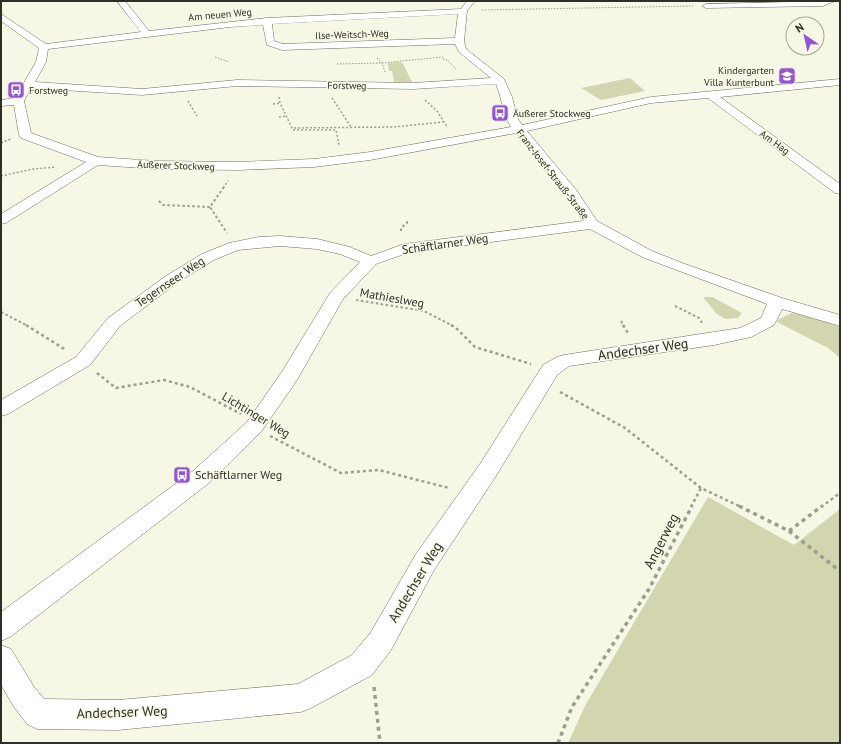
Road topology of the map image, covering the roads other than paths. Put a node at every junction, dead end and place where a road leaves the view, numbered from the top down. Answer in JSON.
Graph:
{"nodes":[{"id":1,"x":121,"y":1,"type":"edge"},
{"id":2,"x":471,"y":1,"type":"edge"},
{"id":3,"x":829,"y":1,"type":"edge"},
{"id":4,"x":840,"y":3,"type":"edge"},
{"id":5,"x":706,"y":6,"type":"road end"},
{"id":6,"x":463,"y":12,"type":"junction"},
{"id":7,"x":1,"y":17,"type":"edge"},
{"id":8,"x":267,"y":21,"type":"junction"},
{"id":9,"x":146,"y":33,"type":"junction"},
{"id":10,"x":459,"y":41,"type":"junction"},
{"id":11,"x":44,"y":47,"type":"junction"},
{"id":12,"x":500,"y":81,"type":"junction"},
{"id":13,"x":839,"y":83,"type":"edge"},
{"id":14,"x":27,"y":85,"type":"junction"},
{"id":15,"x":710,"y":94,"type":"junction"},
{"id":16,"x":19,"y":101,"type":"junction"},
{"id":17,"x":1,"y":103,"type":"edge"},
{"id":18,"x":518,"y":129,"type":"junction"},
{"id":19,"x":96,"y":161,"type":"junction"},
{"id":20,"x":840,"y":190,"type":"edge"},
{"id":21,"x":1,"y":220,"type":"edge"},
{"id":22,"x":592,"y":224,"type":"junction"},
{"id":23,"x":370,"y":261,"type":"junction"},
{"id":24,"x":776,"y":302,"type":"junction"},
{"id":25,"x":840,"y":321,"type":"edge"},
{"id":26,"x":1,"y":409,"type":"edge"},
{"id":27,"x":1,"y":628,"type":"edge"},
{"id":28,"x":1,"y":659,"type":"edge"}],
"edges":[{"from":1,"to":9,"type":"street"},
{"from":2,"to":6,"type":"street"},
{"from":3,"to":4,"type":"street"},
{"from":3,"to":5,"type":"street"},
{"from":6,"to":8,"type":"street","name":"Am neuen Weg"},
{"from":6,"to":10,"type":"street"},
{"from":7,"to":11,"type":"street"},
{"from":8,"to":9,"type":"street","name":"Am neuen Weg"},
{"from":8,"to":10,"type":"street","name":"Ilse-Weitsch-Weg"},
{"from":9,"to":11,"type":"street","name":"Am neuen Weg"},
{"from":10,"to":12,"type":"street","name":"Franz-Josef-Strauß-Straße"},
{"from":11,"to":14,"type":"street"},
{"from":12,"to":14,"type":"street","name":"Forstweg"},
{"from":12,"to":18,"type":"street","name":"Franz-Josef-Strauß-Straße"},
{"from":13,"to":15,"type":"street","name":"Äußerer Stockweg"},
{"from":14,"to":16,"type":"street"},
{"from":15,"to":18,"type":"street","name":"Äußerer Stockweg"},
{"from":15,"to":20,"type":"street","name":"Am Hag"},
{"from":16,"to":17,"type":"street"},
{"from":16,"to":19,"type":"street","name":"Äußerer Stockweg"},
{"from":18,"to":19,"type":"street","name":"Äußerer Stockweg"},
{"from":18,"to":22,"type":"street","name":"Franz-Josef-Strauß-Straße"},
{"from":19,"to":21,"type":"street"},
{"from":22,"to":23,"type":"street","name":"Schäftlarner Weg"},
{"from":22,"to":24,"type":"street","name":"Franz-Josef-Strauß-Straße"},
{"from":23,"to":26,"type":"street","name":"Tegernseer Weg"},
{"from":23,"to":27,"type":"street","name":"Schäftlarner Weg"},
{"from":24,"to":25,"type":"street","name":"Franz-Josef-Strauß-Straße"},
{"from":24,"to":28,"type":"street","name":"Andechser Weg"}]}
